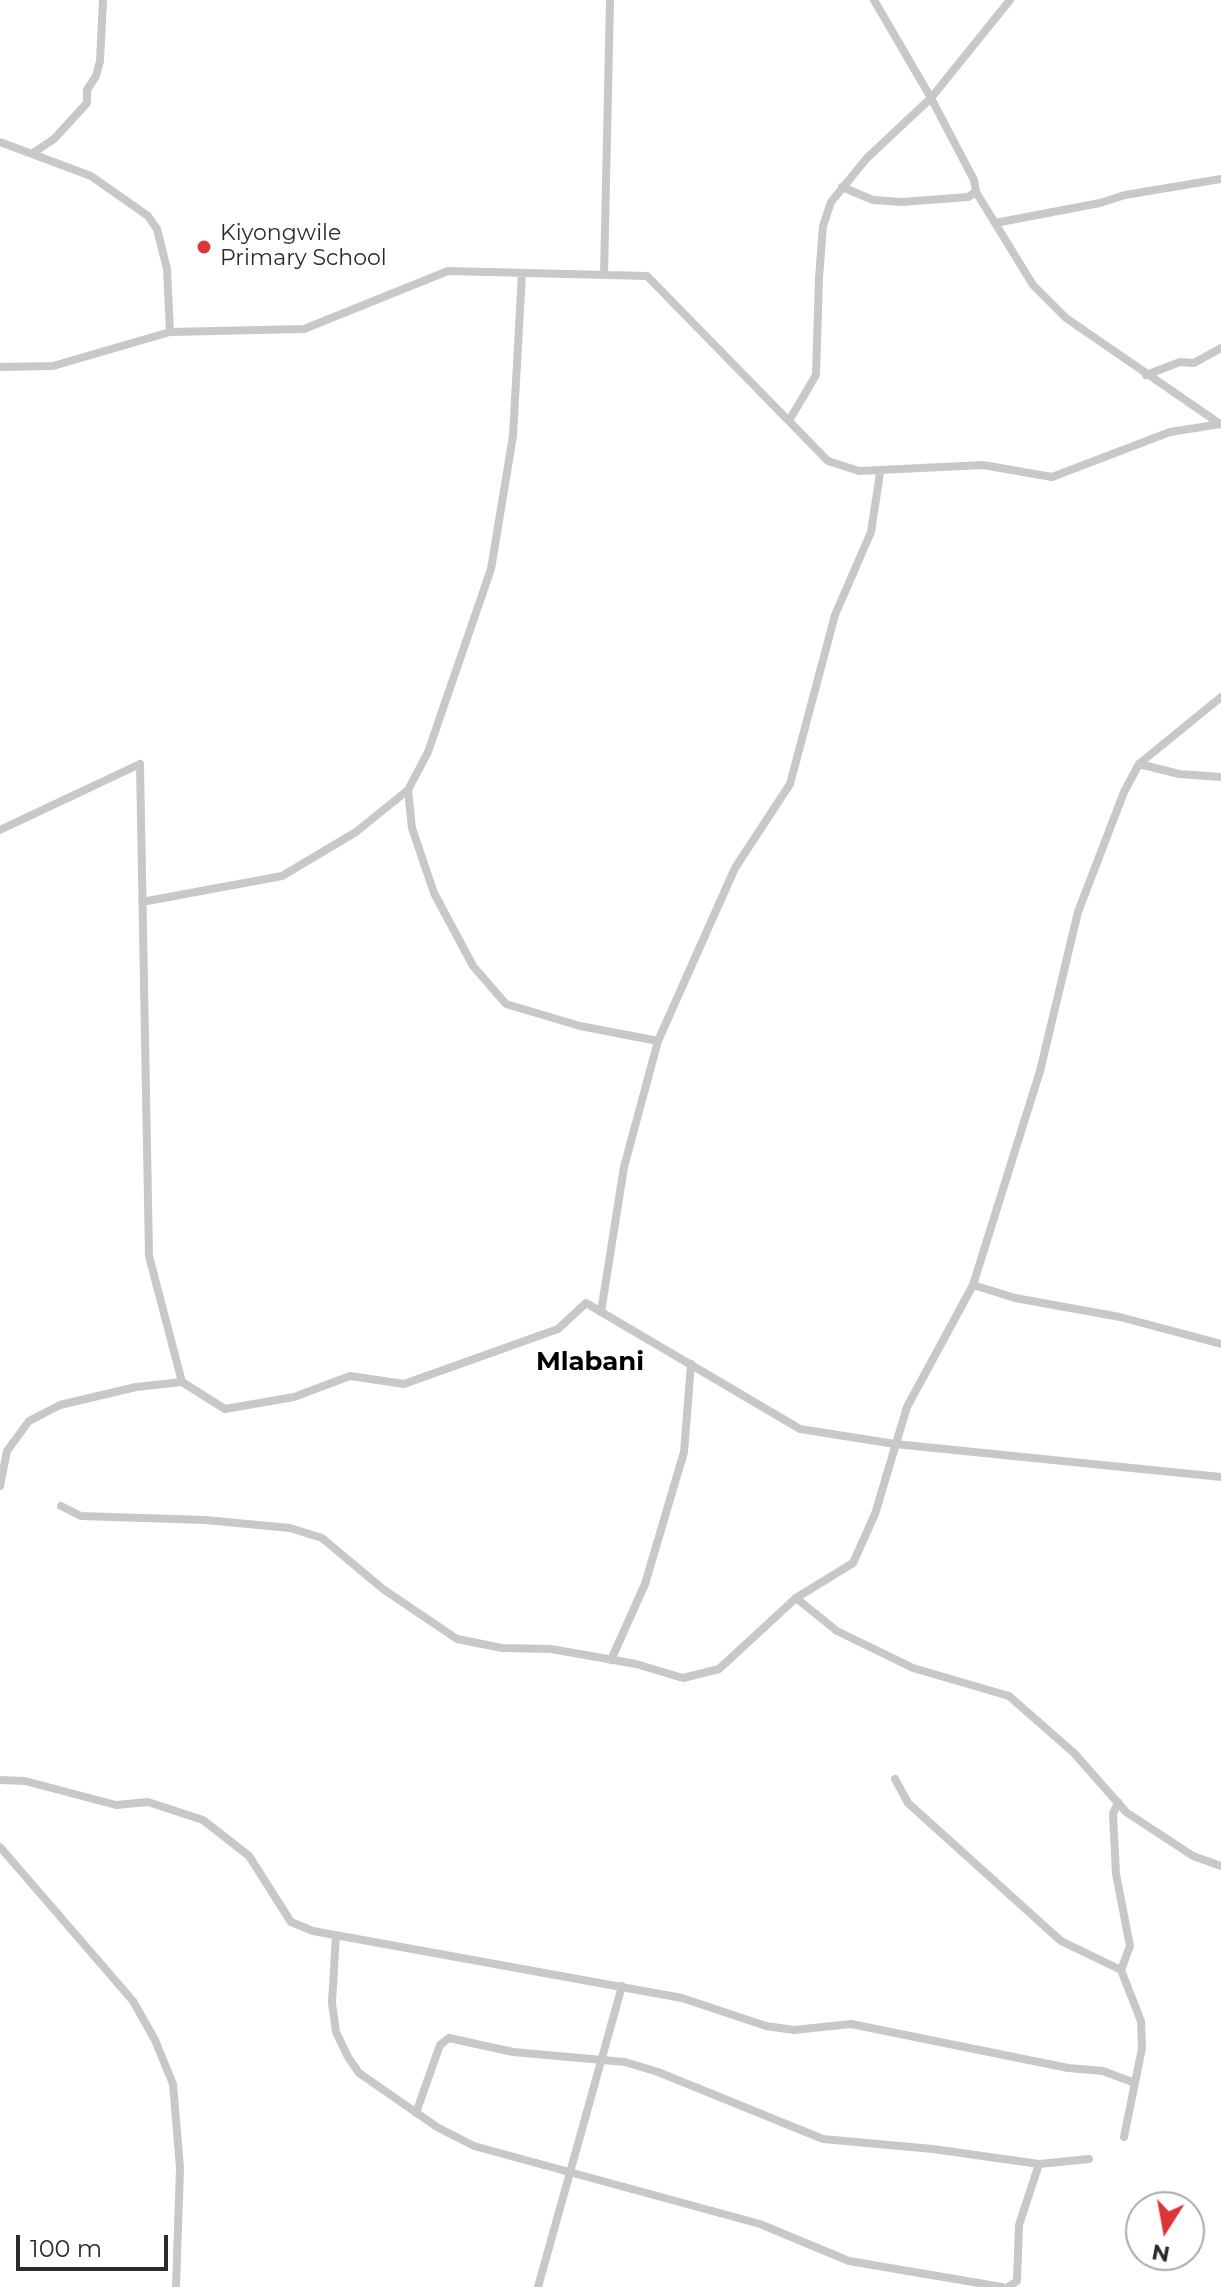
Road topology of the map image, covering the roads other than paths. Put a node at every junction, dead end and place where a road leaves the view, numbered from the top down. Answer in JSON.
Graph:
{"nodes":[{"id":1,"x":103,"y":0,"type":"edge"},
{"id":2,"x":610,"y":0,"type":"edge"},
{"id":3,"x":874,"y":0,"type":"edge"},
{"id":4,"x":1010,"y":0,"type":"edge"},
{"id":5,"x":931,"y":98,"type":"junction"},
{"id":6,"x":0,"y":142,"type":"edge"},
{"id":7,"x":33,"y":153,"type":"junction"},
{"id":8,"x":1221,"y":179,"type":"edge"},
{"id":9,"x":842,"y":187,"type":"junction"},
{"id":10,"x":976,"y":192,"type":"junction"},
{"id":11,"x":995,"y":223,"type":"junction"},
{"id":12,"x":522,"y":273,"type":"junction"},
{"id":13,"x":604,"y":275,"type":"junction"},
{"id":14,"x":170,"y":332,"type":"junction"},
{"id":15,"x":1221,"y":348,"type":"edge"},
{"id":16,"x":0,"y":367,"type":"edge"},
{"id":17,"x":1146,"y":375,"type":"junction"},
{"id":18,"x":790,"y":419,"type":"junction"},
{"id":19,"x":1220,"y":424,"type":"edge"},
{"id":20,"x":880,"y":473,"type":"junction"},
{"id":21,"x":1221,"y":697,"type":"edge"},
{"id":22,"x":1139,"y":764,"type":"junction"},
{"id":23,"x":1221,"y":777,"type":"edge"},
{"id":24,"x":408,"y":790,"type":"junction"},
{"id":25,"x":0,"y":830,"type":"edge"},
{"id":26,"x":142,"y":902,"type":"junction"},
{"id":27,"x":658,"y":1041,"type":"junction"},
{"id":28,"x":973,"y":1285,"type":"junction"},
{"id":29,"x":601,"y":1312,"type":"junction"},
{"id":30,"x":1221,"y":1344,"type":"edge"},
{"id":31,"x":691,"y":1364,"type":"junction"},
{"id":32,"x":182,"y":1382,"type":"junction"},
{"id":33,"x":895,"y":1444,"type":"junction"},
{"id":34,"x":1221,"y":1477,"type":"edge"},
{"id":35,"x":0,"y":1486,"type":"edge"},
{"id":36,"x":61,"y":1506,"type":"dead end"},
{"id":37,"x":796,"y":1598,"type":"junction"},
{"id":38,"x":611,"y":1660,"type":"junction"},
{"id":39,"x":895,"y":1779,"type":"dead end"},
{"id":40,"x":0,"y":1780,"type":"edge"},
{"id":41,"x":1118,"y":1802,"type":"junction"},
{"id":42,"x":0,"y":1847,"type":"edge"},
{"id":43,"x":1221,"y":1866,"type":"edge"},
{"id":44,"x":336,"y":1935,"type":"junction"},
{"id":45,"x":1121,"y":1970,"type":"junction"},
{"id":46,"x":622,"y":1986,"type":"junction"},
{"id":47,"x":602,"y":2060,"type":"junction"},
{"id":48,"x":1135,"y":2083,"type":"junction"},
{"id":49,"x":416,"y":2113,"type":"junction"},
{"id":50,"x":1124,"y":2137,"type":"dead end"},
{"id":51,"x":1089,"y":2159,"type":"dead end"},
{"id":52,"x":1039,"y":2164,"type":"junction"},
{"id":53,"x":571,"y":2175,"type":"junction"},
{"id":54,"x":176,"y":2287,"type":"edge"},
{"id":55,"x":538,"y":2287,"type":"edge"},
{"id":56,"x":1002,"y":2287,"type":"edge"},
{"id":57,"x":1008,"y":2287,"type":"edge"}],
"edges":[{"from":1,"to":7,"type":"street"},
{"from":2,"to":13,"type":"street"},
{"from":3,"to":5,"type":"street"},
{"from":4,"to":5,"type":"street"},
{"from":5,"to":9,"type":"street"},
{"from":5,"to":10,"type":"street"},
{"from":6,"to":7,"type":"street"},
{"from":7,"to":14,"type":"street"},
{"from":8,"to":11,"type":"street"},
{"from":9,"to":10,"type":"street"},
{"from":9,"to":18,"type":"street"},
{"from":10,"to":11,"type":"street"},
{"from":11,"to":17,"type":"street"},
{"from":12,"to":13,"type":"street"},
{"from":12,"to":14,"type":"street"},
{"from":12,"to":24,"type":"street"},
{"from":13,"to":18,"type":"street"},
{"from":14,"to":16,"type":"street"},
{"from":15,"to":17,"type":"street"},
{"from":17,"to":19,"type":"street"},
{"from":18,"to":20,"type":"street"},
{"from":19,"to":20,"type":"street"},
{"from":20,"to":27,"type":"street"},
{"from":21,"to":22,"type":"street"},
{"from":22,"to":23,"type":"street"},
{"from":22,"to":28,"type":"street"},
{"from":24,"to":26,"type":"street"},
{"from":24,"to":27,"type":"street"},
{"from":25,"to":26,"type":"street"},
{"from":26,"to":32,"type":"street"},
{"from":27,"to":29,"type":"street"},
{"from":28,"to":30,"type":"street"},
{"from":28,"to":33,"type":"street"},
{"from":29,"to":31,"type":"street"},
{"from":29,"to":32,"type":"street"},
{"from":31,"to":33,"type":"street"},
{"from":31,"to":38,"type":"street"},
{"from":32,"to":35,"type":"street"},
{"from":33,"to":34,"type":"street"},
{"from":33,"to":37,"type":"street"},
{"from":36,"to":38,"type":"street"},
{"from":37,"to":38,"type":"street"},
{"from":37,"to":41,"type":"street"},
{"from":39,"to":45,"type":"street"},
{"from":40,"to":44,"type":"street"},
{"from":41,"to":43,"type":"street"},
{"from":41,"to":45,"type":"street"},
{"from":42,"to":54,"type":"street"},
{"from":44,"to":46,"type":"street"},
{"from":44,"to":49,"type":"street"},
{"from":45,"to":48,"type":"street"},
{"from":46,"to":47,"type":"street"},
{"from":46,"to":48,"type":"street"},
{"from":47,"to":49,"type":"street"},
{"from":47,"to":52,"type":"street"},
{"from":47,"to":53,"type":"street"},
{"from":48,"to":50,"type":"street"},
{"from":49,"to":53,"type":"street"},
{"from":51,"to":52,"type":"street"},
{"from":52,"to":57,"type":"street"},
{"from":53,"to":55,"type":"street"},
{"from":53,"to":56,"type":"street"}]}
